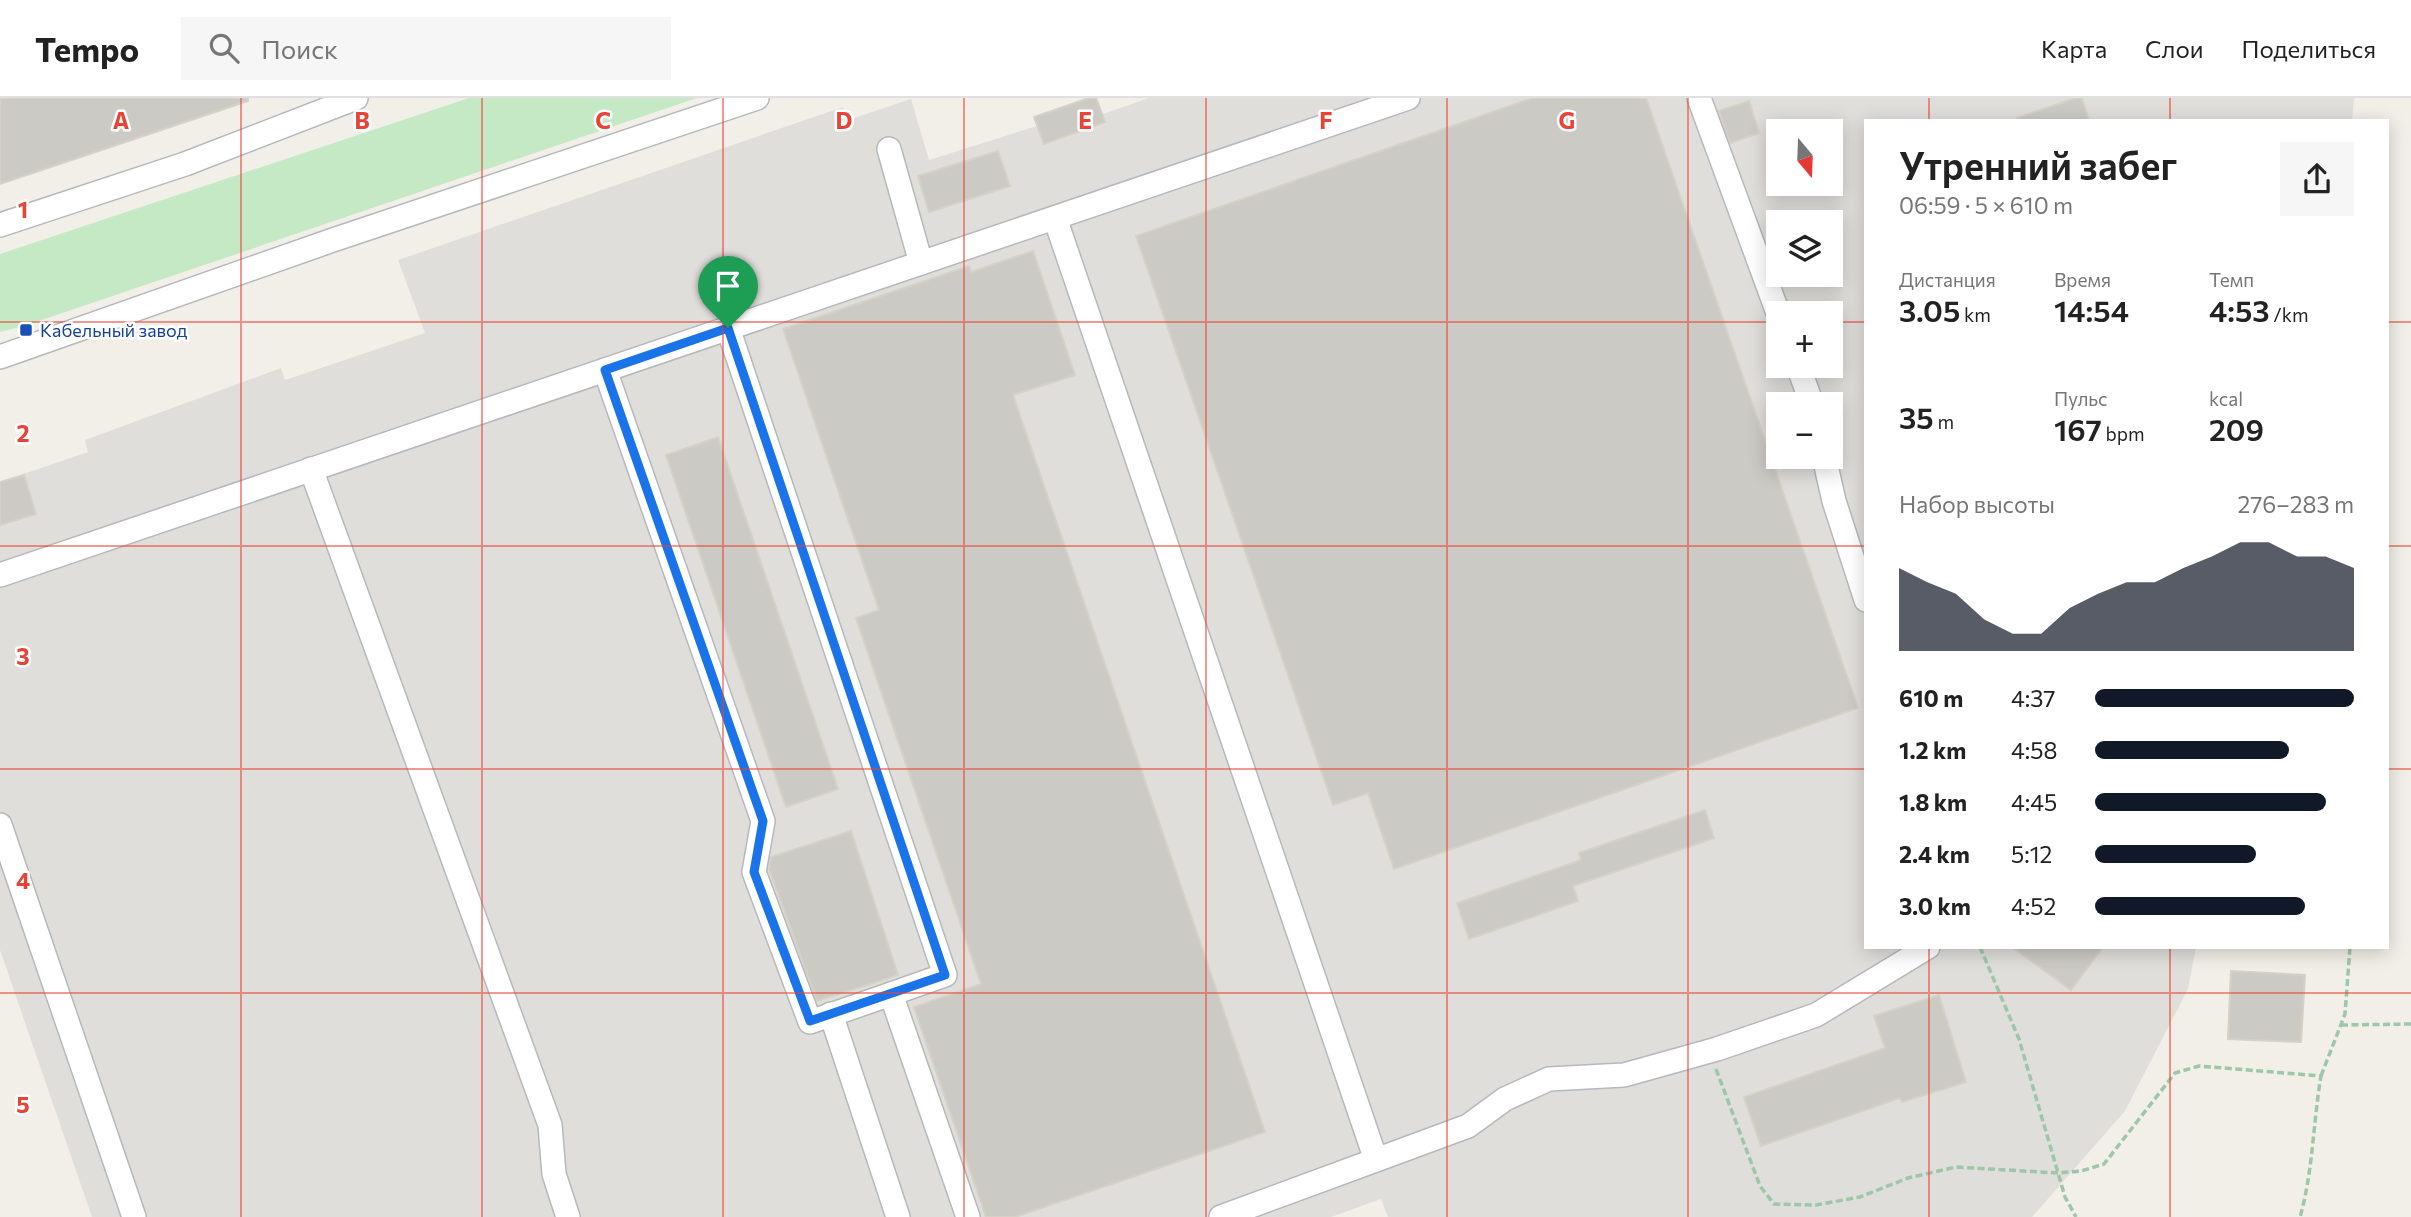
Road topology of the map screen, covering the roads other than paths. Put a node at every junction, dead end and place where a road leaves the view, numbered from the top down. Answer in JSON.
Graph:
{"nodes":[{"id":1,"x":356,"y":98,"type":"edge"},
{"id":2,"x":757,"y":98,"type":"edge"},
{"id":3,"x":1408,"y":98,"type":"edge"},
{"id":4,"x":1699,"y":98,"type":"edge"},
{"id":5,"x":889,"y":149,"type":"dead end"},
{"id":6,"x":1055,"y":218,"type":"junction"},
{"id":7,"x":0,"y":225,"type":"edge"},
{"id":8,"x":921,"y":263,"type":"junction"},
{"id":9,"x":1774,"y":301,"type":"edge"},
{"id":10,"x":728,"y":328,"type":"junction"},
{"id":11,"x":0,"y":357,"type":"edge"},
{"id":12,"x":605,"y":370,"type":"junction"},
{"id":13,"x":311,"y":469,"type":"junction"},
{"id":14,"x":1827,"y":469,"type":"edge"},
{"id":15,"x":0,"y":575,"type":"edge"},
{"id":16,"x":1864,"y":594,"type":"edge"},
{"id":17,"x":0,"y":825,"type":"edge"},
{"id":18,"x":1925,"y":949,"type":"edge"},
{"id":19,"x":891,"y":994,"type":"junction"},
{"id":20,"x":831,"y":1014,"type":"junction"},
{"id":21,"x":1376,"y":1160,"type":"junction"},
{"id":22,"x":134,"y":1217,"type":"edge"},
{"id":23,"x":568,"y":1217,"type":"edge"},
{"id":24,"x":898,"y":1217,"type":"edge"},
{"id":25,"x":968,"y":1217,"type":"edge"},
{"id":26,"x":1221,"y":1217,"type":"edge"}],
"edges":[{"from":1,"to":7,"type":"street"},
{"from":2,"to":11,"type":"street"},
{"from":3,"to":6,"type":"street"},
{"from":4,"to":9,"type":"street"},
{"from":5,"to":8,"type":"street"},
{"from":6,"to":8,"type":"street"},
{"from":6,"to":21,"type":"street"},
{"from":8,"to":10,"type":"street"},
{"from":10,"to":12,"type":"street"},
{"from":10,"to":19,"type":"street"},
{"from":12,"to":13,"type":"street"},
{"from":12,"to":20,"type":"street"},
{"from":13,"to":15,"type":"street"},
{"from":13,"to":23,"type":"street"},
{"from":14,"to":16,"type":"street"},
{"from":17,"to":22,"type":"street"},
{"from":18,"to":21,"type":"street"},
{"from":19,"to":20,"type":"street"},
{"from":19,"to":25,"type":"street"},
{"from":20,"to":24,"type":"street"},
{"from":21,"to":26,"type":"street"}]}
